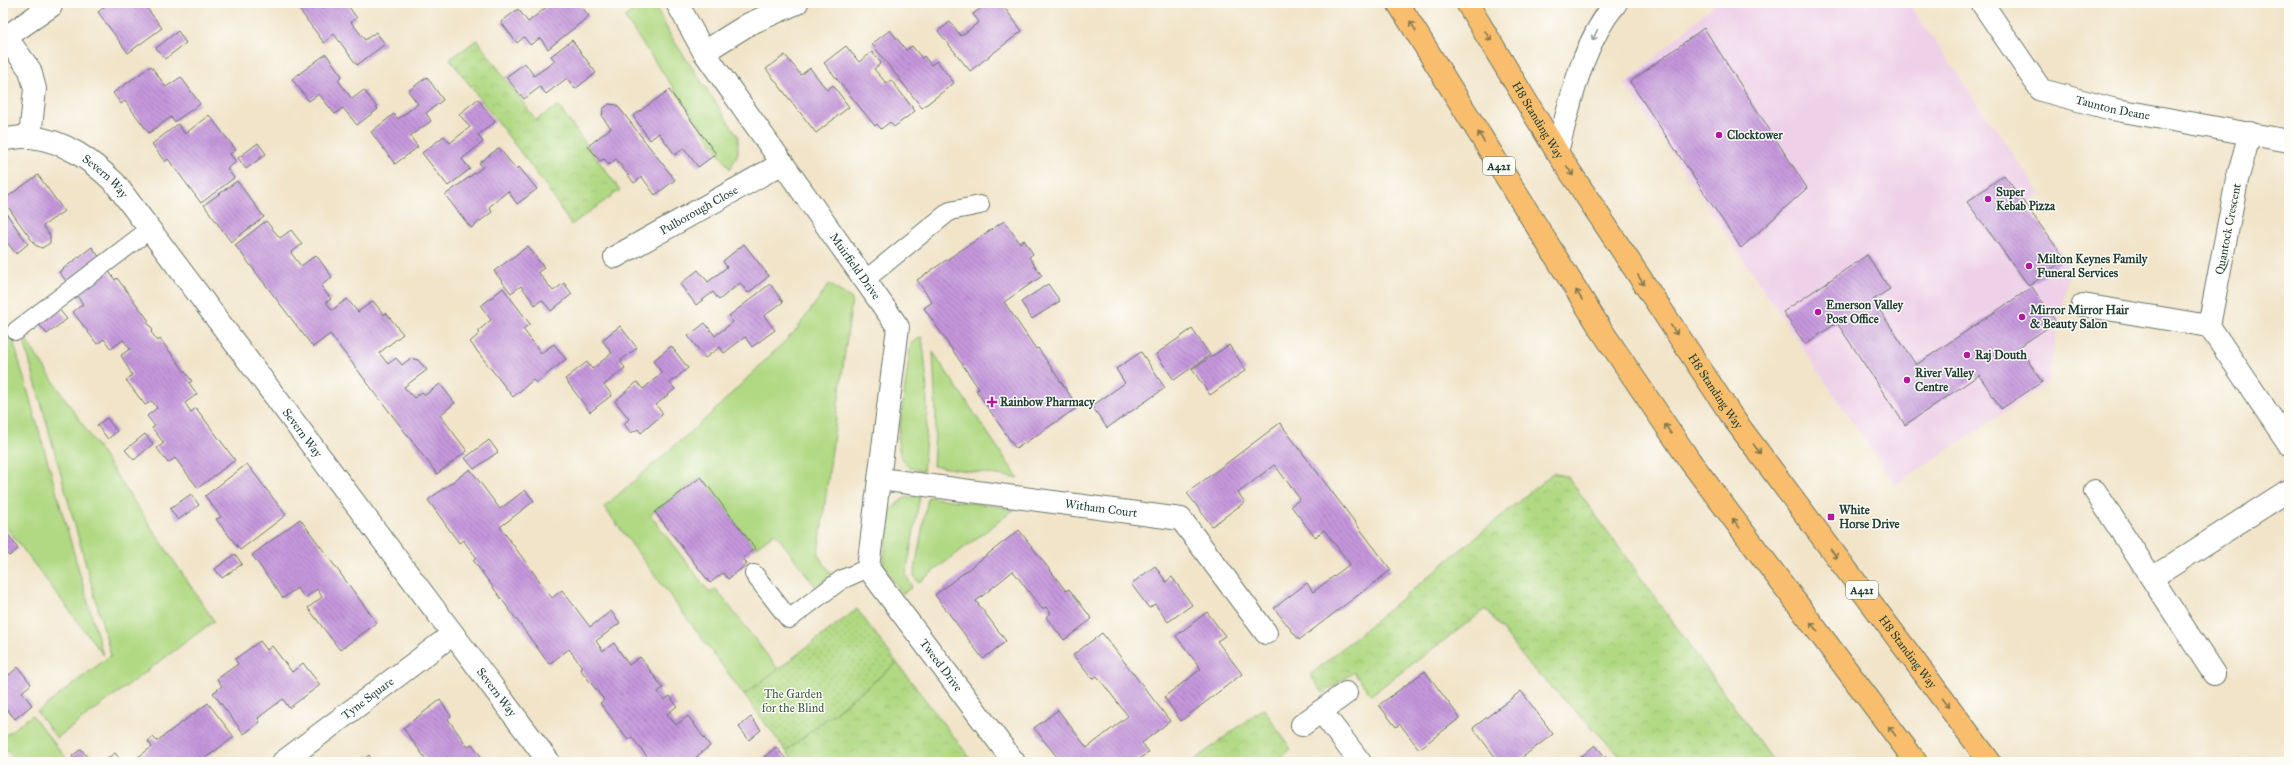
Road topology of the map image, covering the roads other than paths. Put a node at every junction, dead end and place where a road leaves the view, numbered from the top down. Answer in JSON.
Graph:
{"nodes":[{"id":1,"x":677,"y":3,"type":"edge"},
{"id":2,"x":797,"y":3,"type":"edge"},
{"id":3,"x":1398,"y":3,"type":"edge"},
{"id":4,"x":1467,"y":3,"type":"edge"},
{"id":5,"x":1616,"y":3,"type":"edge"},
{"id":6,"x":1982,"y":3,"type":"edge"},
{"id":7,"x":51,"y":6,"type":"dead end"},
{"id":8,"x":5,"y":35,"type":"edge"},
{"id":9,"x":704,"y":52,"type":"junction"},
{"id":10,"x":2250,"y":133,"type":"junction"},
{"id":11,"x":30,"y":137,"type":"junction"},
{"id":12,"x":3,"y":139,"type":"edge"},
{"id":13,"x":2289,"y":141,"type":"edge"},
{"id":14,"x":1557,"y":152,"type":"junction"},
{"id":15,"x":783,"y":163,"type":"junction"},
{"id":16,"x":980,"y":205,"type":"dead end"},
{"id":17,"x":149,"y":230,"type":"junction"},
{"id":18,"x":615,"y":257,"type":"dead end"},
{"id":19,"x":865,"y":280,"type":"junction"},
{"id":20,"x":2083,"y":305,"type":"dead end"},
{"id":21,"x":2209,"y":326,"type":"junction"},
{"id":22,"x":16,"y":331,"type":"dead end"},
{"id":23,"x":2289,"y":444,"type":"edge"},
{"id":24,"x":880,"y":479,"type":"junction"},
{"id":25,"x":2289,"y":490,"type":"edge"},
{"id":26,"x":2095,"y":491,"type":"dead end"},
{"id":27,"x":868,"y":568,"type":"junction"},
{"id":28,"x":754,"y":574,"type":"dead end"},
{"id":29,"x":2152,"y":578,"type":"junction"},
{"id":30,"x":1266,"y":633,"type":"dead end"},
{"id":31,"x":453,"y":634,"type":"junction"},
{"id":32,"x":2214,"y":674,"type":"dead end"},
{"id":33,"x":1346,"y":693,"type":"dead end"},
{"id":34,"x":1321,"y":711,"type":"junction"},
{"id":35,"x":1302,"y":725,"type":"dead end"},
{"id":36,"x":283,"y":762,"type":"edge"},
{"id":37,"x":549,"y":762,"type":"edge"},
{"id":38,"x":1014,"y":762,"type":"edge"},
{"id":39,"x":1360,"y":762,"type":"edge"},
{"id":40,"x":1916,"y":762,"type":"edge"},
{"id":41,"x":1990,"y":762,"type":"edge"}],
"edges":[{"from":1,"to":9,"type":"street","name":"Muirfield Drive"},
{"from":2,"to":9,"type":"street"},
{"from":40,"to":3,"type":"highway","number":"A421","one_way":true},
{"from":4,"to":14,"type":"highway","name":"H8 Standing Way","number":"A421","one_way":true},
{"from":5,"to":14,"type":"street","one_way":true},
{"from":6,"to":10,"type":"street","name":"Taunton Deane"},
{"from":7,"to":8,"type":"street"},
{"from":8,"to":11,"type":"street"},
{"from":9,"to":15,"type":"street","name":"Muirfield Drive"},
{"from":10,"to":13,"type":"street","name":"Taunton Deane"},
{"from":10,"to":21,"type":"street","name":"Quantock Crescent"},
{"from":11,"to":12,"type":"street","name":"Severn Way"},
{"from":11,"to":17,"type":"street","name":"Severn Way"},
{"from":14,"to":41,"type":"highway","name":"H8 Standing Way","number":"A421","one_way":true},
{"from":15,"to":18,"type":"street","name":"Pulborough Close"},
{"from":15,"to":19,"type":"street","name":"Muirfield Drive"},
{"from":16,"to":19,"type":"lane"},
{"from":17,"to":22,"type":"lane"},
{"from":17,"to":31,"type":"street","name":"Severn Way"},
{"from":19,"to":24,"type":"street","name":"Muirfield Drive"},
{"from":20,"to":21,"type":"street"},
{"from":21,"to":23,"type":"street"},
{"from":24,"to":27,"type":"street","name":"Muirfield Drive"},
{"from":24,"to":30,"type":"street","name":"Witham Court"},
{"from":25,"to":29,"type":"street"},
{"from":26,"to":29,"type":"street"},
{"from":27,"to":28,"type":"lane"},
{"from":27,"to":38,"type":"street","name":"Tweed Drive"},
{"from":29,"to":32,"type":"street"},
{"from":31,"to":36,"type":"street","name":"Tyne Square"},
{"from":31,"to":37,"type":"street","name":"Severn Way"},
{"from":33,"to":34,"type":"street"},
{"from":34,"to":35,"type":"street"},
{"from":34,"to":39,"type":"street"}]}
